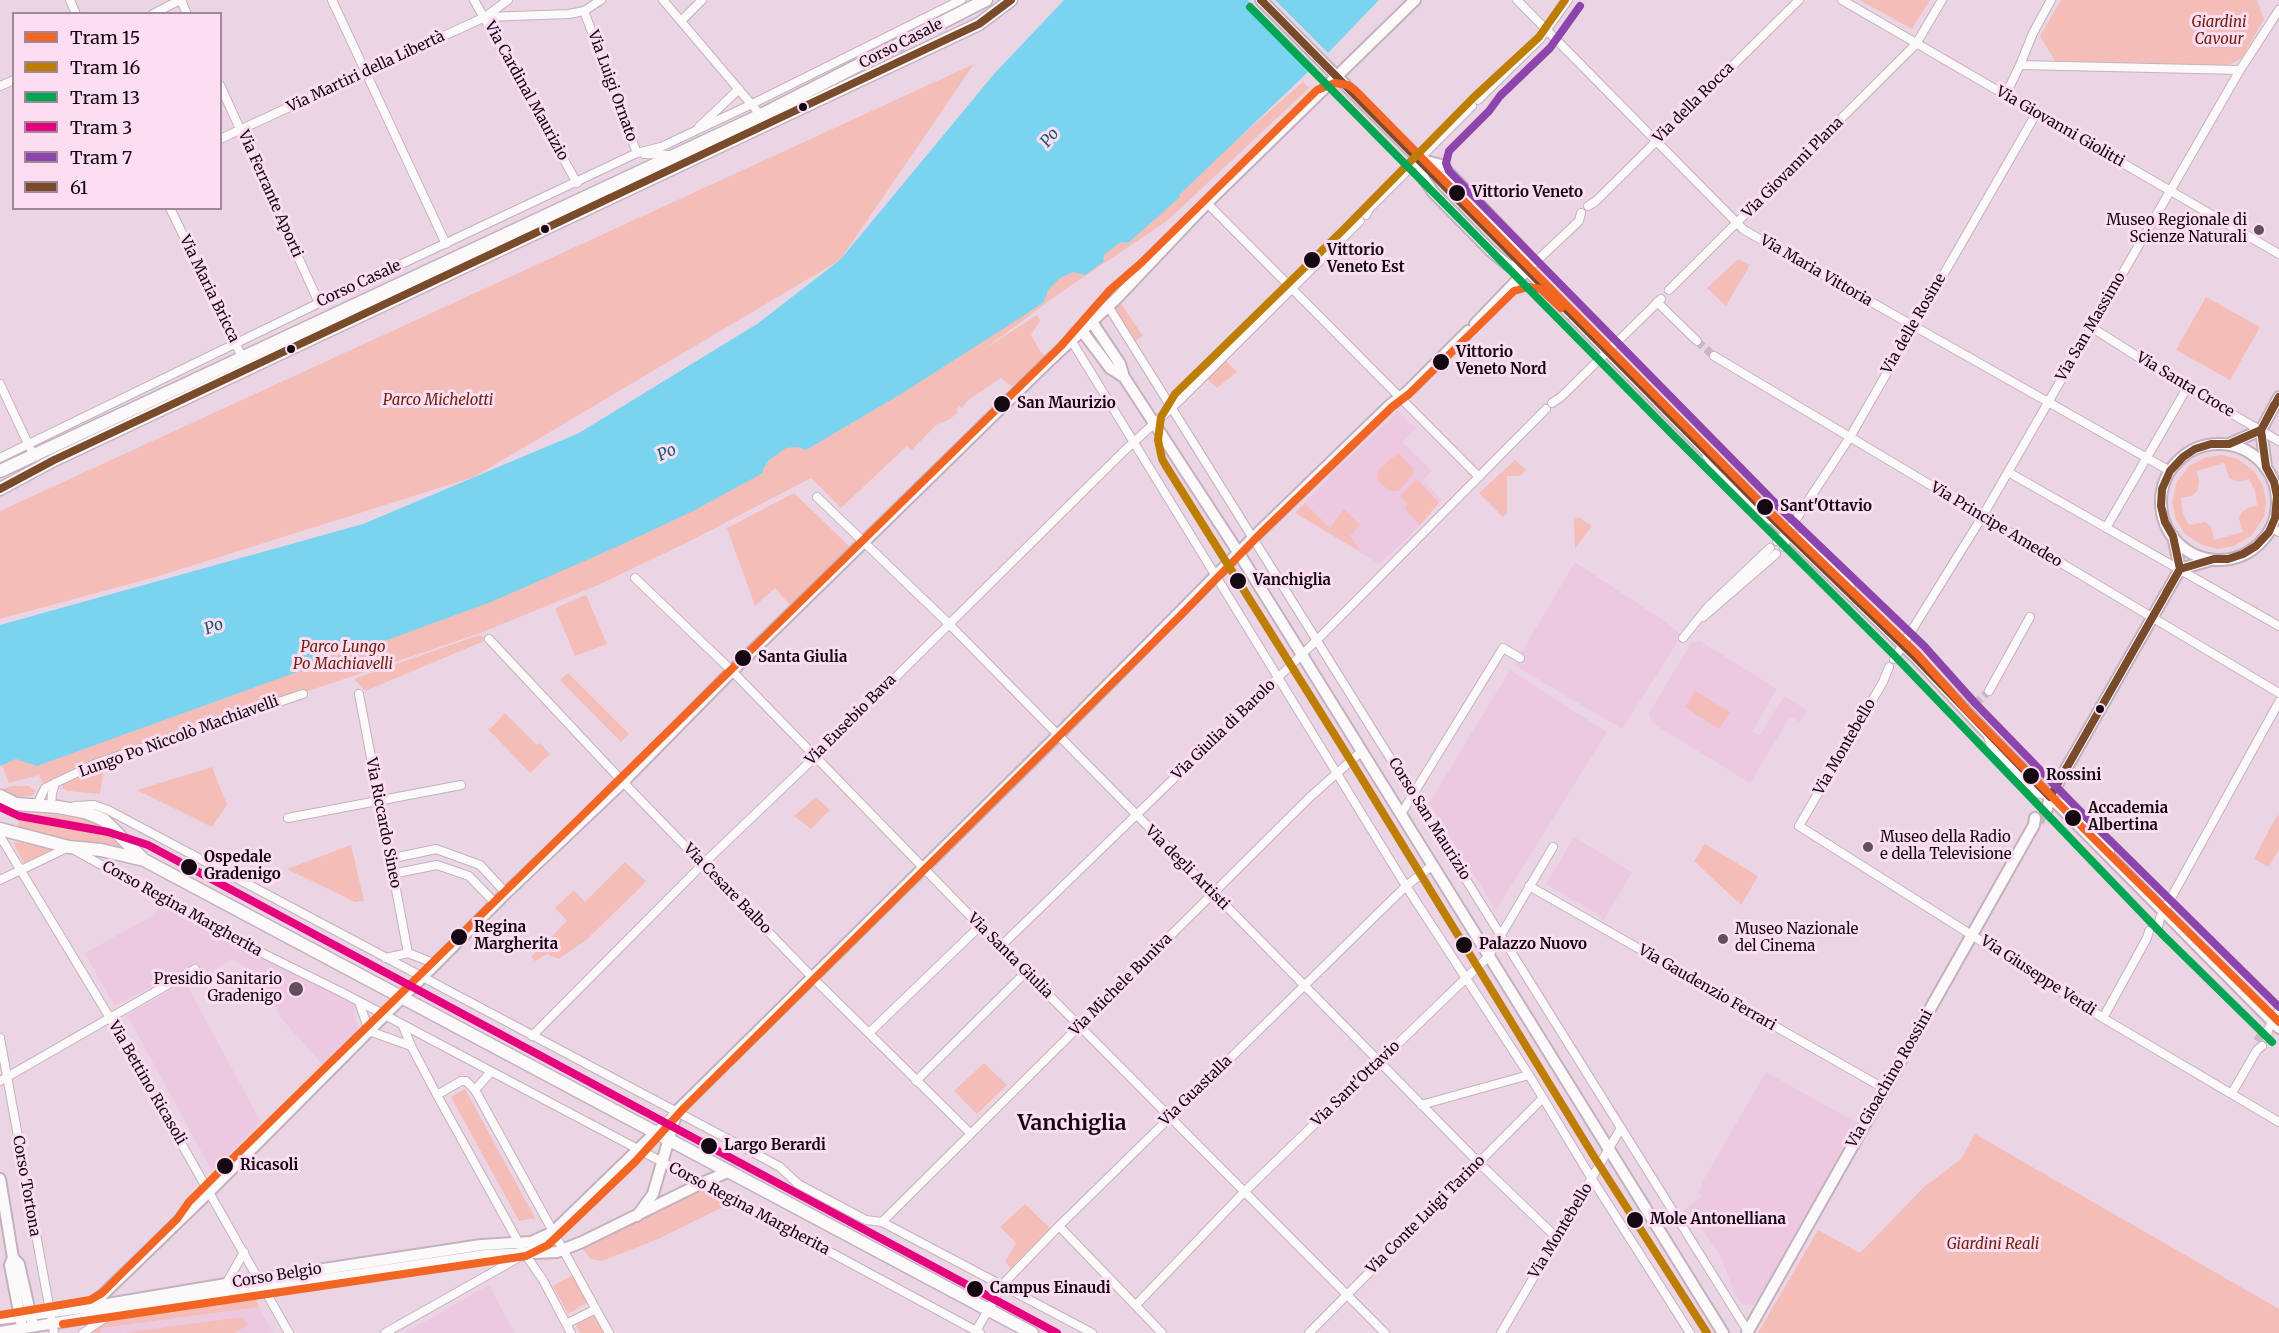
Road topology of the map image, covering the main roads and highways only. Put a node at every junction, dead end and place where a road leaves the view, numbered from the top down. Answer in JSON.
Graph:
{"nodes":[{"id":1,"x":986,"y":0,"type":"edge"},
{"id":2,"x":1011,"y":0,"type":"edge"},
{"id":3,"x":764,"y":119,"type":"junction"},
{"id":4,"x":245,"y":363,"type":"junction"},
{"id":5,"x":0,"y":471,"type":"edge"},
{"id":6,"x":0,"y":489,"type":"edge"},
{"id":7,"x":0,"y":796,"type":"edge"},
{"id":8,"x":0,"y":829,"type":"edge"},
{"id":9,"x":143,"y":859,"type":"junction"},
{"id":10,"x":1032,"y":1333,"type":"edge"}],
"edges":[{"from":1,"to":3,"type":"main road","name":"Corso Casale"},
{"from":2,"to":3,"type":"main road","name":"Corso Casale"},
{"from":3,"to":4,"type":"main road","name":"Corso Casale"},
{"from":3,"to":4,"type":"main road","name":"Corso Casale"},
{"from":4,"to":5,"type":"main road","name":"Corso Casale"},
{"from":4,"to":6,"type":"main road","name":"Corso Casale"},
{"from":7,"to":9,"type":"main road","name":"Corso Regina Margherita"},
{"from":8,"to":9,"type":"main road","name":"Corso Regina Margherita"},
{"from":9,"to":10,"type":"main road","name":"Corso Regina Margherita"}]}
